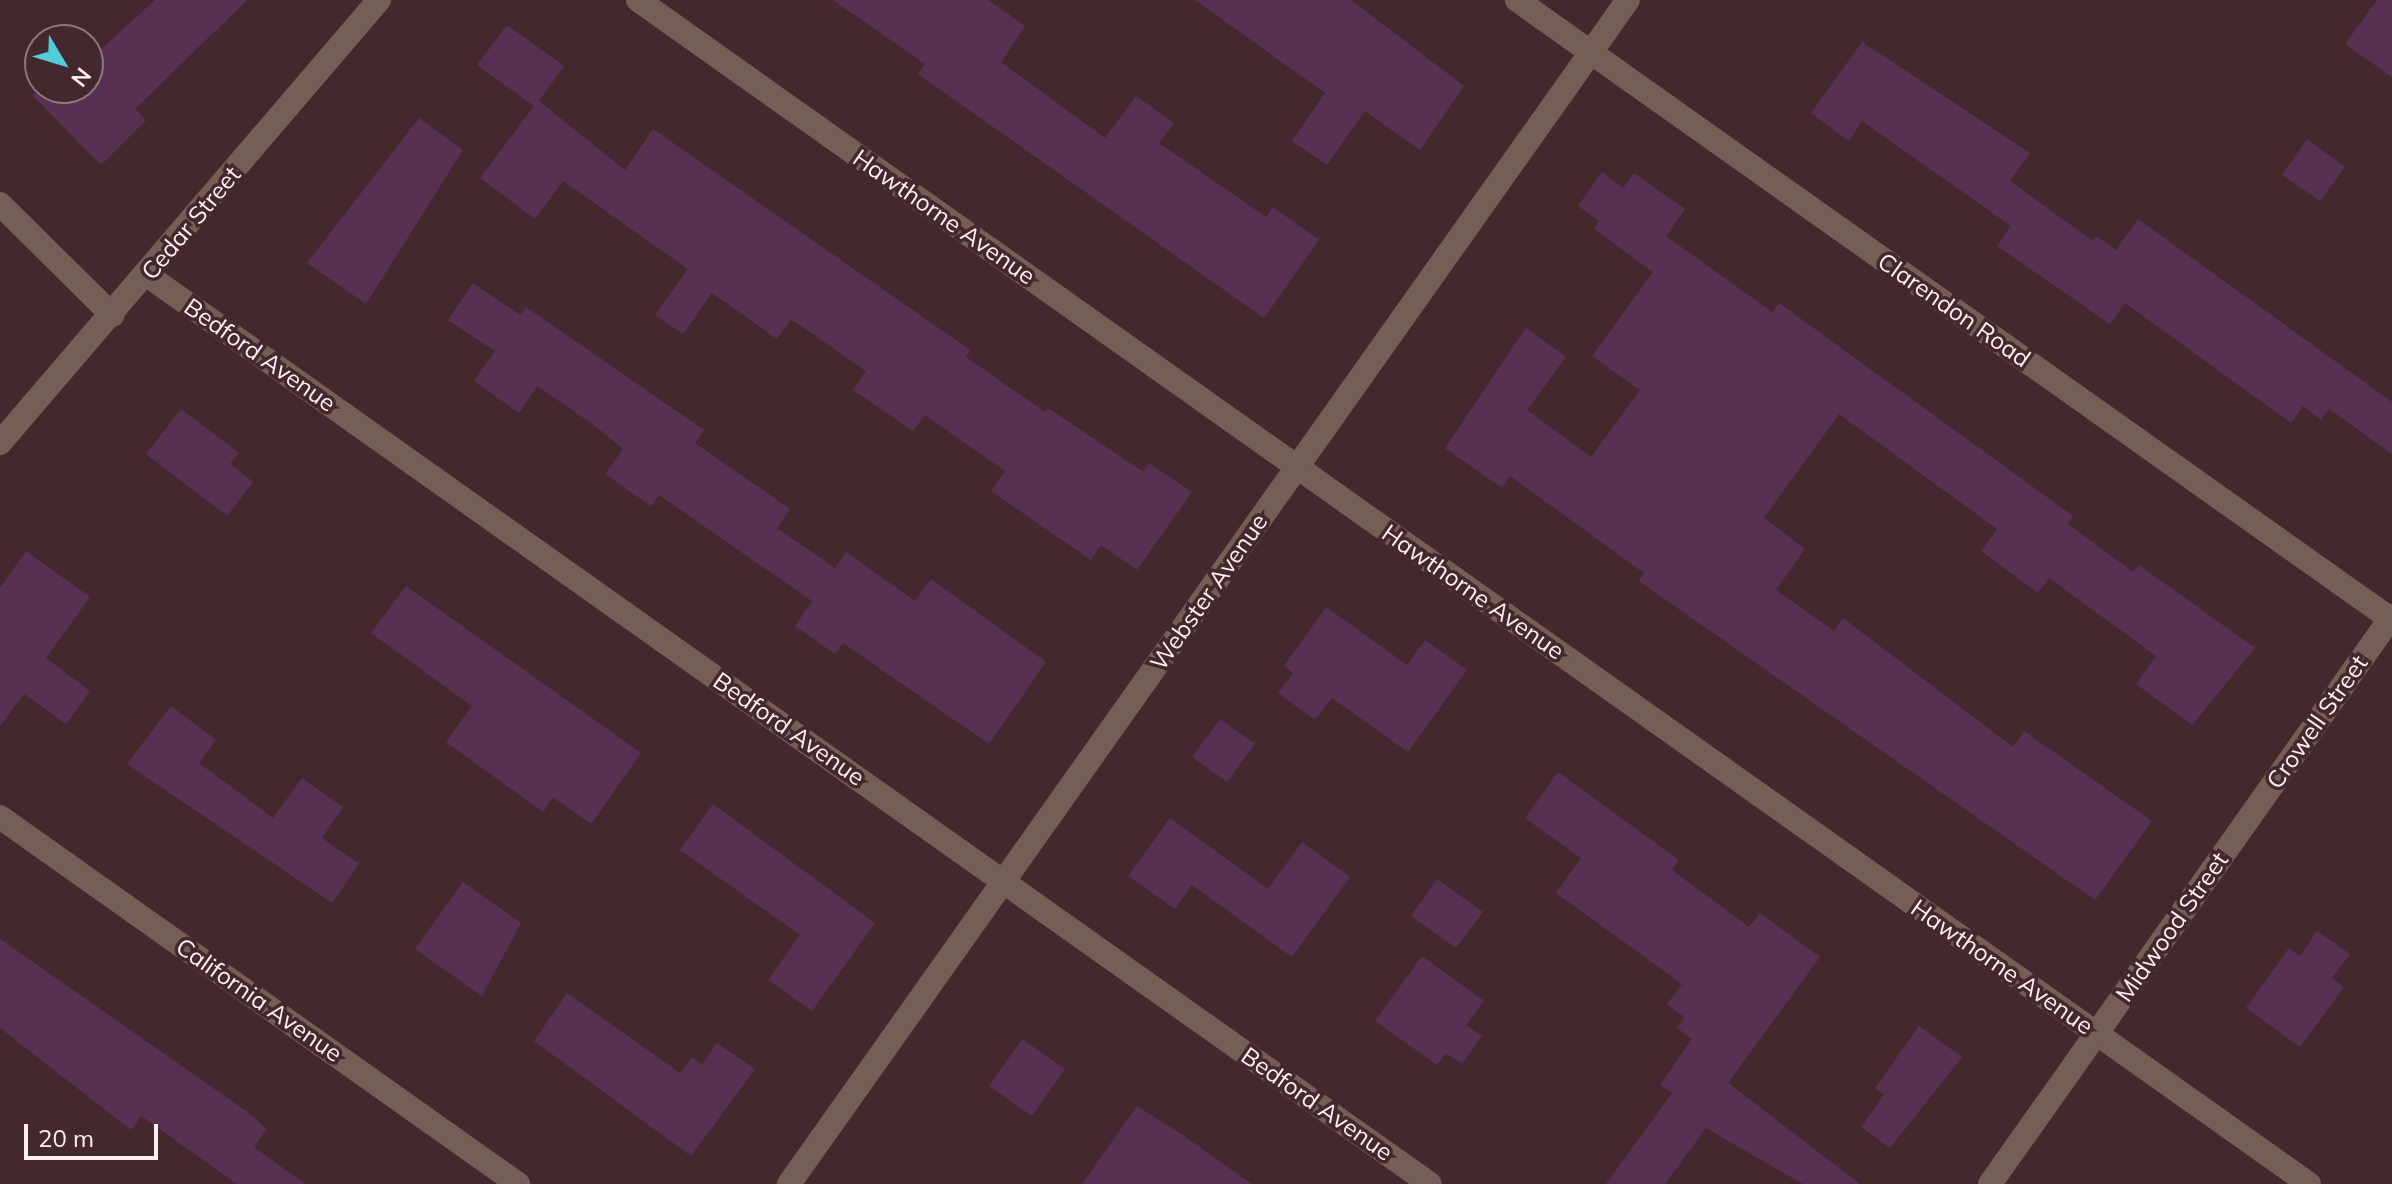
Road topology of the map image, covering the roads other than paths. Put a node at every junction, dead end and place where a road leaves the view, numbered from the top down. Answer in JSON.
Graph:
{"nodes":[{"id":1,"x":379,"y":0,"type":"edge"},
{"id":2,"x":638,"y":0,"type":"edge"},
{"id":3,"x":1517,"y":0,"type":"edge"},
{"id":4,"x":1628,"y":0,"type":"edge"},
{"id":5,"x":1591,"y":52,"type":"junction"},
{"id":6,"x":0,"y":204,"type":"edge"},
{"id":7,"x":147,"y":275,"type":"junction"},
{"id":8,"x":112,"y":315,"type":"junction"},
{"id":9,"x":0,"y":443,"type":"edge"},
{"id":10,"x":1297,"y":468,"type":"junction"},
{"id":11,"x":2391,"y":618,"type":"edge"},
{"id":12,"x":0,"y":817,"type":"edge"},
{"id":13,"x":2243,"y":827,"type":"joint"},
{"id":14,"x":1004,"y":882,"type":"junction"},
{"id":15,"x":2097,"y":1034,"type":"junction"},
{"id":16,"x":518,"y":1184,"type":"edge"},
{"id":17,"x":789,"y":1184,"type":"edge"},
{"id":18,"x":1430,"y":1184,"type":"edge"},
{"id":19,"x":1990,"y":1184,"type":"edge"},
{"id":20,"x":2309,"y":1184,"type":"edge"}],
"edges":[{"from":1,"to":7,"type":"street","name":"Cedar Street"},
{"from":2,"to":10,"type":"street","name":"Hawthorne Avenue"},
{"from":3,"to":5,"type":"street","name":"Clarendon Road"},
{"from":4,"to":5,"type":"street","name":"Webster Avenue"},
{"from":5,"to":10,"type":"street","name":"Webster Avenue"},
{"from":5,"to":11,"type":"street","name":"Clarendon Road"},
{"from":6,"to":8,"type":"street"},
{"from":7,"to":8,"type":"street","name":"Cedar Street"},
{"from":7,"to":14,"type":"street","name":"Bedford Avenue"},
{"from":8,"to":9,"type":"street","name":"Cedar Street"},
{"from":10,"to":14,"type":"street","name":"Webster Avenue"},
{"from":10,"to":15,"type":"street","name":"Hawthorne Avenue"},
{"from":11,"to":13,"type":"street","name":"Crowell Street"},
{"from":12,"to":16,"type":"street","name":"California Avenue"},
{"from":13,"to":15,"type":"street","name":"Midwood Street"},
{"from":14,"to":17,"type":"street","name":"Webster Avenue"},
{"from":14,"to":18,"type":"street","name":"Bedford Avenue"},
{"from":15,"to":19,"type":"street","name":"Midwood Street"},
{"from":15,"to":20,"type":"street","name":"Hawthorne Avenue"}]}
